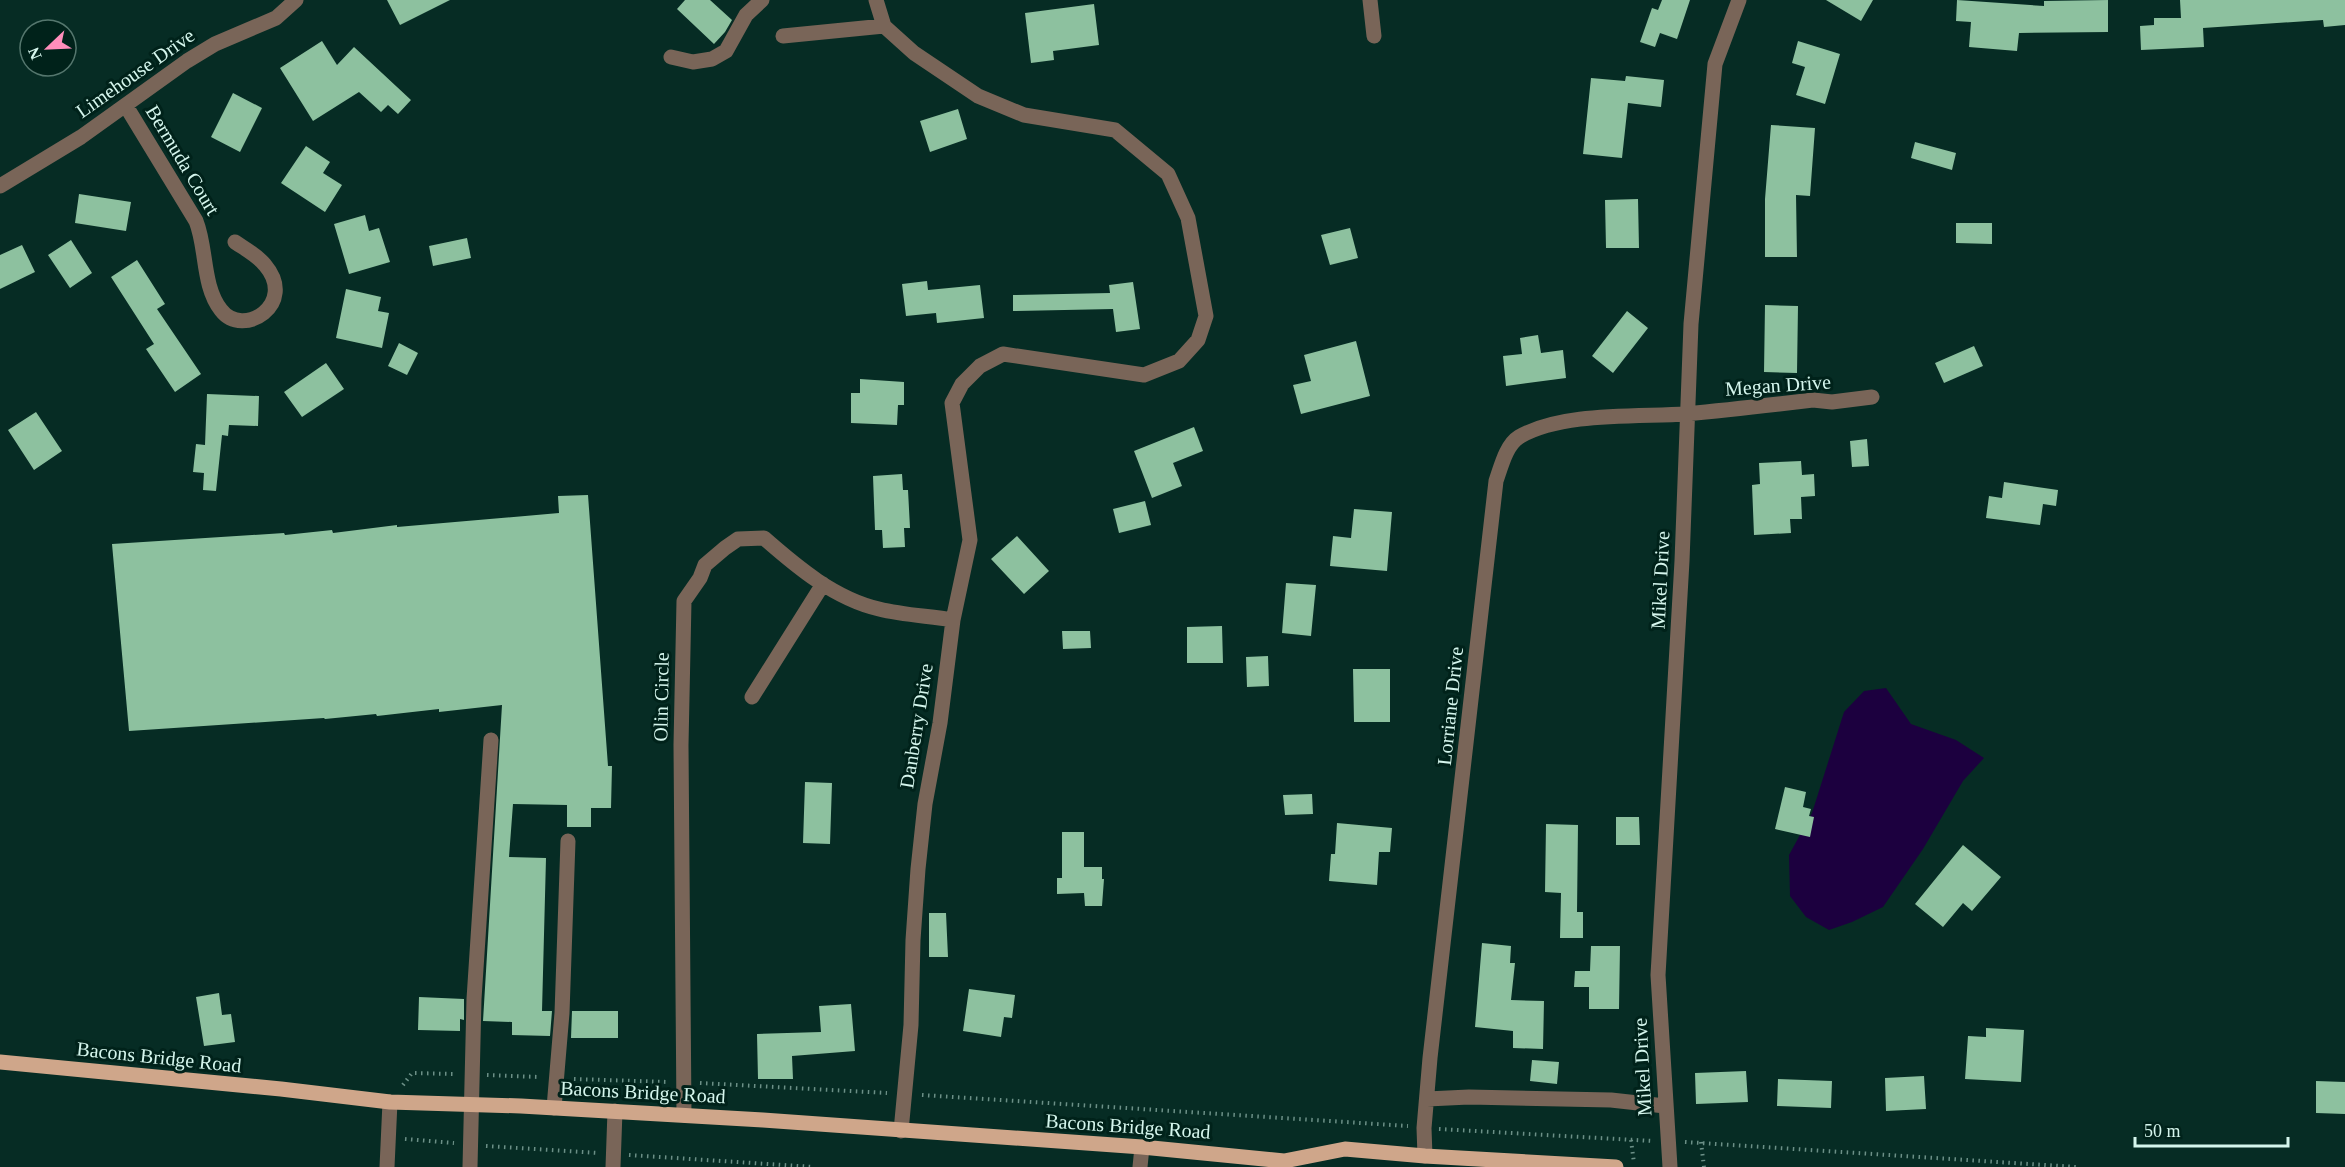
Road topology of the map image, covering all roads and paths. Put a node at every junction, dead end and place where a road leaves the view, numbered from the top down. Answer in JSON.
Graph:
{"nodes":[{"id":1,"x":296,"y":0,"type":"edge"},
{"id":2,"x":762,"y":0,"type":"edge"},
{"id":3,"x":876,"y":0,"type":"edge"},
{"id":4,"x":1370,"y":0,"type":"edge"},
{"id":5,"x":1739,"y":0,"type":"edge"},
{"id":6,"x":884,"y":26,"type":"junction"},
{"id":7,"x":783,"y":36,"type":"dead end"},
{"id":8,"x":1374,"y":36,"type":"dead end"},
{"id":9,"x":671,"y":57,"type":"dead end"},
{"id":10,"x":126,"y":106,"type":"junction"},
{"id":11,"x":0,"y":186,"type":"edge"},
{"id":12,"x":235,"y":242,"type":"dead end"},
{"id":13,"x":1872,"y":397,"type":"dead end"},
{"id":14,"x":1688,"y":413,"type":"junction"},
{"id":15,"x":823,"y":584,"type":"junction"},
{"id":16,"x":953,"y":620,"type":"junction"},
{"id":17,"x":752,"y":697,"type":"dead end"},
{"id":18,"x":491,"y":740,"type":"dead end"},
{"id":19,"x":568,"y":841,"type":"dead end"},
{"id":20,"x":0,"y":1062,"type":"edge"},
{"id":21,"x":472,"y":1075,"type":"junction"},
{"id":22,"x":557,"y":1078,"type":"junction"},
{"id":23,"x":683,"y":1083,"type":"junction"},
{"id":24,"x":882,"y":1093,"type":"dead end"},
{"id":25,"x":930,"y":1095,"type":"dead end"},
{"id":26,"x":1427,"y":1100,"type":"junction"},
{"id":27,"x":390,"y":1102,"type":"junction"},
{"id":28,"x":471,"y":1105,"type":"junction"},
{"id":29,"x":1665,"y":1106,"type":"junction"},
{"id":30,"x":554,"y":1108,"type":"junction"},
{"id":31,"x":615,"y":1112,"type":"junction"},
{"id":32,"x":684,"y":1115,"type":"junction"},
{"id":33,"x":1399,"y":1124,"type":"dead end"},
{"id":34,"x":1449,"y":1130,"type":"dead end"},
{"id":35,"x":901,"y":1131,"type":"junction"},
{"id":36,"x":1142,"y":1147,"type":"junction"},
{"id":37,"x":1425,"y":1156,"type":"junction"},
{"id":38,"x":1284,"y":1161,"type":"junction"},
{"id":39,"x":387,"y":1167,"type":"edge"},
{"id":40,"x":470,"y":1167,"type":"edge"},
{"id":41,"x":613,"y":1167,"type":"edge"},
{"id":42,"x":1140,"y":1167,"type":"edge"},
{"id":43,"x":1299,"y":1167,"type":"edge"},
{"id":44,"x":1616,"y":1167,"type":"edge"},
{"id":45,"x":1635,"y":1167,"type":"edge"},
{"id":46,"x":1670,"y":1167,"type":"edge"},
{"id":47,"x":1704,"y":1167,"type":"edge"},
{"id":48,"x":2076,"y":1167,"type":"edge"}],
"edges":[{"from":1,"to":10,"type":"street","name":"Limehouse Drive"},
{"from":2,"to":9,"type":"street"},
{"from":3,"to":6,"type":"street"},
{"from":4,"to":8,"type":"street"},
{"from":5,"to":14,"type":"street","name":"Mikel Drive"},
{"from":6,"to":7,"type":"street"},
{"from":6,"to":16,"type":"street","name":"Danberry Drive"},
{"from":10,"to":11,"type":"street","name":"Limehouse Drive"},
{"from":10,"to":12,"type":"street","name":"Bermuda Court"},
{"from":13,"to":14,"type":"street","name":"Megan Drive"},
{"from":14,"to":26,"type":"street","name":"Lorriane Drive"},
{"from":14,"to":29,"type":"street","name":"Mikel Drive"},
{"from":15,"to":16,"type":"street","name":"Olin Circle"},
{"from":15,"to":17,"type":"street"},
{"from":15,"to":23,"type":"street","name":"Olin Circle"},
{"from":16,"to":35,"type":"street","name":"Danberry Drive"},
{"from":18,"to":21,"type":"street"},
{"from":19,"to":22,"type":"street"},
{"from":20,"to":27,"type":"main road","name":"Bacons Bridge Road"},
{"from":21,"to":22,"type":"path"},
{"from":21,"to":27,"type":"path"},
{"from":21,"to":28,"type":"street"},
{"from":22,"to":23,"type":"path"},
{"from":22,"to":30,"type":"street"},
{"from":23,"to":24,"type":"path"},
{"from":23,"to":32,"type":"street","name":"Olin Circle"},
{"from":25,"to":33,"type":"path"},
{"from":26,"to":29,"type":"street"},
{"from":26,"to":37,"type":"street","name":"Lorriane Drive"},
{"from":27,"to":28,"type":"main road","name":"Bacons Bridge Road"},
{"from":27,"to":39,"type":"street"},
{"from":28,"to":30,"type":"main road","name":"Bacons Bridge Road"},
{"from":28,"to":40,"type":"street"},
{"from":29,"to":46,"type":"street","name":"Mikel Drive"},
{"from":30,"to":31,"type":"main road","name":"Bacons Bridge Road"},
{"from":31,"to":32,"type":"main road","name":"Bacons Bridge Road"},
{"from":31,"to":41,"type":"street"},
{"from":32,"to":35,"type":"main road","name":"Bacons Bridge Road"},
{"from":34,"to":45,"type":"path"},
{"from":35,"to":36,"type":"main road","name":"Bacons Bridge Road"},
{"from":36,"to":38,"type":"main road","name":"Bacons Bridge Road"},
{"from":36,"to":42,"type":"street"},
{"from":37,"to":38,"type":"main road","name":"Bacons Bridge Road"},
{"from":37,"to":44,"type":"main road","name":"Bacons Bridge Road"},
{"from":38,"to":43,"type":"main road","name":"Bacons Bridge Road"},
{"from":47,"to":48,"type":"path"}]}
